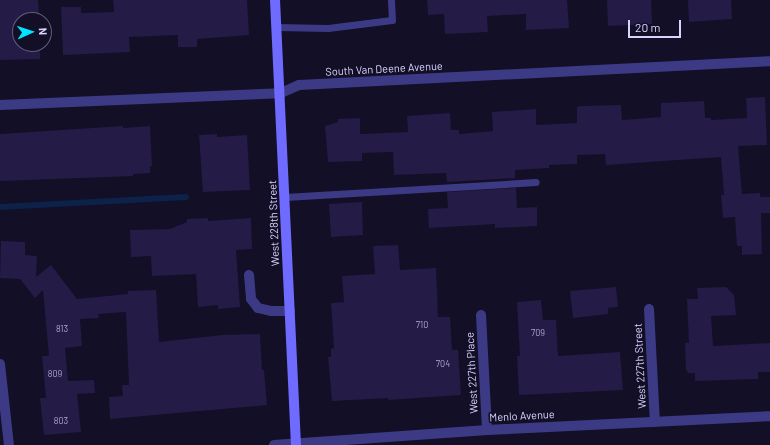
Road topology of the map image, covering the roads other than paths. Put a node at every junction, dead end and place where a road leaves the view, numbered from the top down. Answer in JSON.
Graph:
{"nodes":[{"id":1,"x":276,"y":0,"type":"edge"},
{"id":2,"x":391,"y":0,"type":"edge"},
{"id":3,"x":277,"y":27,"type":"junction"},
{"id":4,"x":770,"y":61,"type":"edge"},
{"id":5,"x":281,"y":93,"type":"junction"},
{"id":6,"x":0,"y":105,"type":"edge"},
{"id":7,"x":536,"y":182,"type":"dead end"},
{"id":8,"x":285,"y":197,"type":"junction"},
{"id":9,"x":249,"y":275,"type":"dead end"},
{"id":10,"x":649,"y":309,"type":"dead end"},
{"id":11,"x":290,"y":311,"type":"junction"},
{"id":12,"x":481,"y":315,"type":"dead end"},
{"id":13,"x":0,"y":364,"type":"edge"},
{"id":14,"x":770,"y":416,"type":"edge"},
{"id":15,"x":655,"y":422,"type":"junction"},
{"id":16,"x":487,"y":430,"type":"junction"},
{"id":17,"x":296,"y":444,"type":"edge"},
{"id":18,"x":9,"y":445,"type":"edge"},
{"id":19,"x":274,"y":445,"type":"edge"}],
"edges":[{"from":1,"to":3,"type":"street","name":"West 228th Street"},
{"from":2,"to":3,"type":"lane"},
{"from":3,"to":5,"type":"street","name":"West 228th Street"},
{"from":4,"to":5,"type":"street","name":"South Van Deene Avenue"},
{"from":5,"to":6,"type":"street","name":"South Van Deene Avenue"},
{"from":5,"to":8,"type":"street","name":"West 228th Street"},
{"from":7,"to":8,"type":"lane"},
{"from":8,"to":11,"type":"street","name":"West 228th Street"},
{"from":9,"to":11,"type":"street"},
{"from":10,"to":15,"type":"street","name":"West 227th Street"},
{"from":11,"to":17,"type":"street","name":"West 228th Street"},
{"from":12,"to":16,"type":"street","name":"West 227th Place"},
{"from":13,"to":18,"type":"street"},
{"from":14,"to":15,"type":"street","name":"Menlo Avenue"},
{"from":15,"to":16,"type":"street","name":"Menlo Avenue"},
{"from":16,"to":17,"type":"street","name":"Menlo Avenue"},
{"from":17,"to":19,"type":"street","name":"Menlo Avenue"}]}
